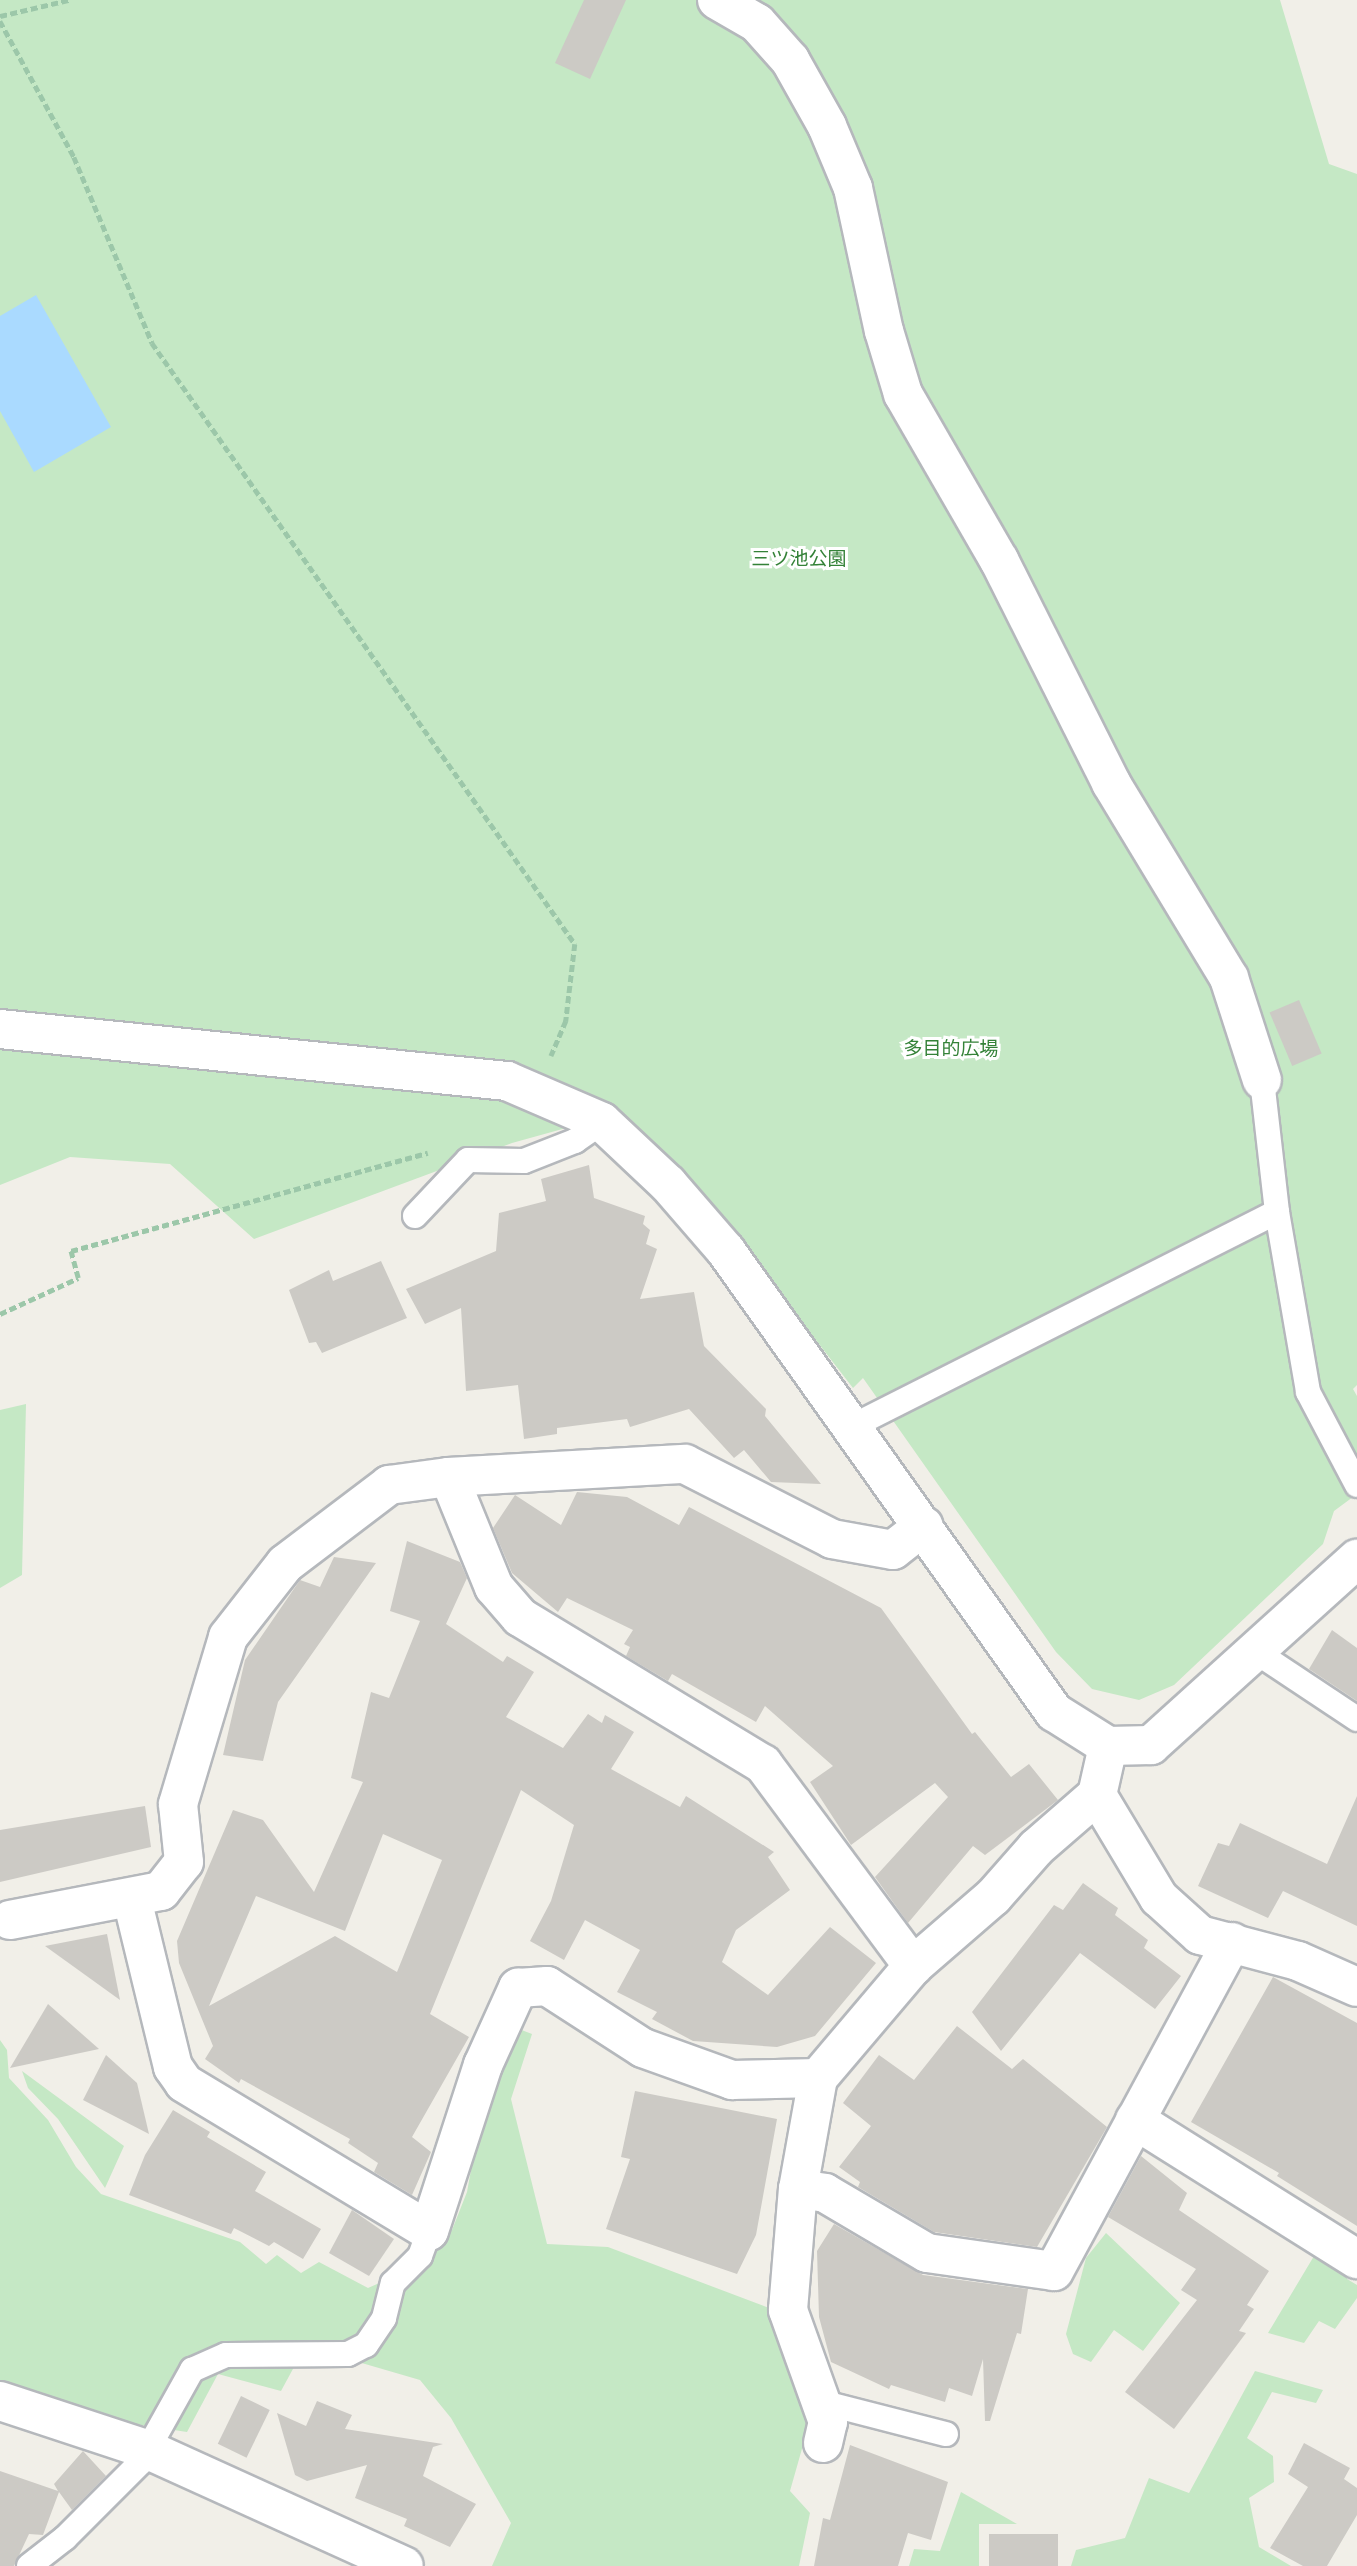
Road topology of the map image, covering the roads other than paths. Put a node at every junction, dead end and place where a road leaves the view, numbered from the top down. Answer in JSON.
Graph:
{"nodes":[{"id":1,"x":717,"y":0,"type":"edge"},
{"id":2,"x":0,"y":1029,"type":"edge"},
{"id":3,"x":1262,"y":1080,"type":"joint"},
{"id":4,"x":602,"y":1122,"type":"junction"},
{"id":5,"x":1277,"y":1212,"type":"junction"},
{"id":6,"x":415,"y":1216,"type":"dead end"},
{"id":7,"x":851,"y":1427,"type":"junction"},
{"id":8,"x":449,"y":1477,"type":"junction"},
{"id":9,"x":1357,"y":1485,"type":"edge"},
{"id":10,"x":924,"y":1526,"type":"junction"},
{"id":11,"x":1357,"y":1559,"type":"edge"},
{"id":12,"x":1256,"y":1652,"type":"junction"},
{"id":13,"x":1357,"y":1719,"type":"edge"},
{"id":14,"x":1108,"y":1746,"type":"junction"},
{"id":15,"x":1097,"y":1795,"type":"junction"},
{"id":16,"x":132,"y":1899,"type":"junction"},
{"id":17,"x":10,"y":1920,"type":"dead end"},
{"id":18,"x":1232,"y":1942,"type":"junction"},
{"id":19,"x":913,"y":1966,"type":"junction"},
{"id":20,"x":1357,"y":1987,"type":"edge"},
{"id":21,"x":818,"y":2078,"type":"junction"},
{"id":22,"x":1135,"y":2120,"type":"junction"},
{"id":23,"x":798,"y":2189,"type":"junction"},
{"id":24,"x":429,"y":2231,"type":"junction"},
{"id":25,"x":1357,"y":2259,"type":"edge"},
{"id":26,"x":0,"y":2401,"type":"edge"},
{"id":27,"x":821,"y":2402,"type":"junction"},
{"id":28,"x":946,"y":2434,"type":"dead end"},
{"id":29,"x":823,"y":2443,"type":"dead end"},
{"id":30,"x":146,"y":2449,"type":"junction"},
{"id":31,"x":29,"y":2566,"type":"edge"},
{"id":32,"x":404,"y":2566,"type":"edge"}],
"edges":[{"from":1,"to":3,"type":"street"},
{"from":2,"to":4,"type":"street"},
{"from":3,"to":5,"type":"lane"},
{"from":4,"to":6,"type":"lane"},
{"from":4,"to":7,"type":"street"},
{"from":5,"to":7,"type":"lane"},
{"from":5,"to":9,"type":"lane"},
{"from":7,"to":10,"type":"street"},
{"from":8,"to":10,"type":"street"},
{"from":8,"to":16,"type":"street"},
{"from":8,"to":19,"type":"street"},
{"from":10,"to":14,"type":"street"},
{"from":11,"to":12,"type":"street"},
{"from":12,"to":13,"type":"lane"},
{"from":12,"to":14,"type":"street"},
{"from":14,"to":15,"type":"street"},
{"from":15,"to":18,"type":"street"},
{"from":15,"to":19,"type":"street"},
{"from":16,"to":17,"type":"street"},
{"from":16,"to":24,"type":"street"},
{"from":18,"to":20,"type":"street"},
{"from":18,"to":22,"type":"street"},
{"from":19,"to":21,"type":"street"},
{"from":21,"to":23,"type":"street"},
{"from":21,"to":24,"type":"street"},
{"from":22,"to":23,"type":"street"},
{"from":22,"to":25,"type":"street"},
{"from":23,"to":27,"type":"street"},
{"from":24,"to":30,"type":"lane"},
{"from":26,"to":30,"type":"street"},
{"from":27,"to":28,"type":"lane"},
{"from":27,"to":29,"type":"street"},
{"from":30,"to":31,"type":"lane"},
{"from":30,"to":32,"type":"street"}]}
